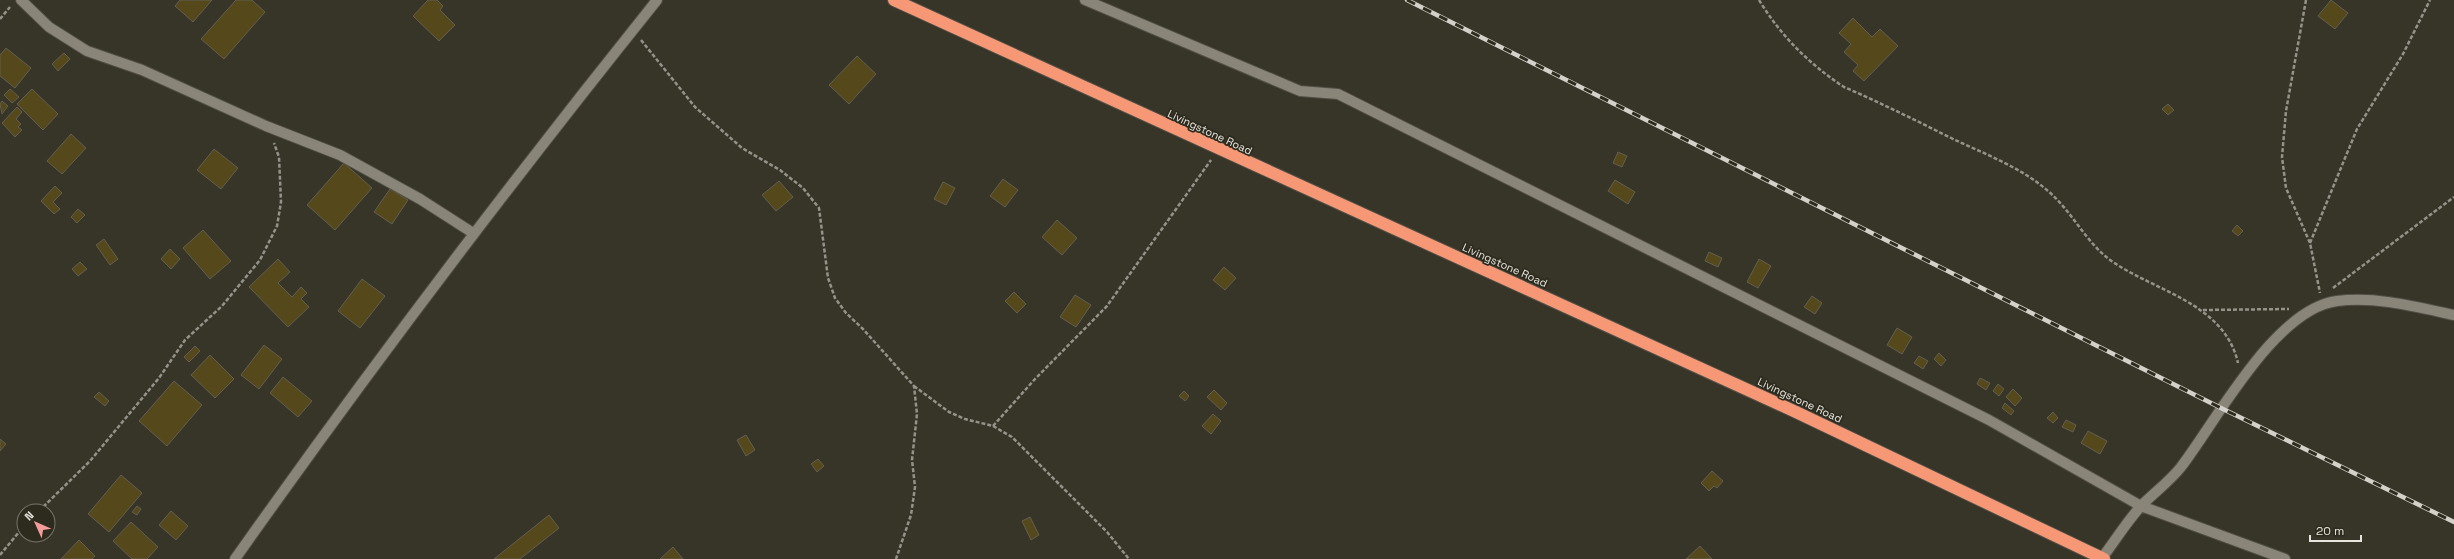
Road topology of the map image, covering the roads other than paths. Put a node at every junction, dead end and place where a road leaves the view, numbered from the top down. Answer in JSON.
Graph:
{"nodes":[{"id":1,"x":657,"y":0,"type":"edge"},
{"id":2,"x":894,"y":0,"type":"edge"},
{"id":3,"x":1084,"y":0,"type":"edge"},
{"id":4,"x":17,"y":2,"type":"edge"},
{"id":5,"x":473,"y":233,"type":"junction"},
{"id":6,"x":2454,"y":315,"type":"edge"},
{"id":7,"x":2141,"y":506,"type":"junction"},
{"id":8,"x":235,"y":559,"type":"edge"},
{"id":9,"x":2103,"y":559,"type":"edge"},
{"id":10,"x":2285,"y":559,"type":"edge"}],
"edges":[{"from":1,"to":5,"type":"street"},
{"from":2,"to":9,"type":"highway","name":"Livingstone Road"},
{"from":3,"to":7,"type":"street"},
{"from":4,"to":5,"type":"street"},
{"from":5,"to":8,"type":"street"},
{"from":6,"to":7,"type":"street"},
{"from":7,"to":9,"type":"street"},
{"from":7,"to":10,"type":"street"}]}
